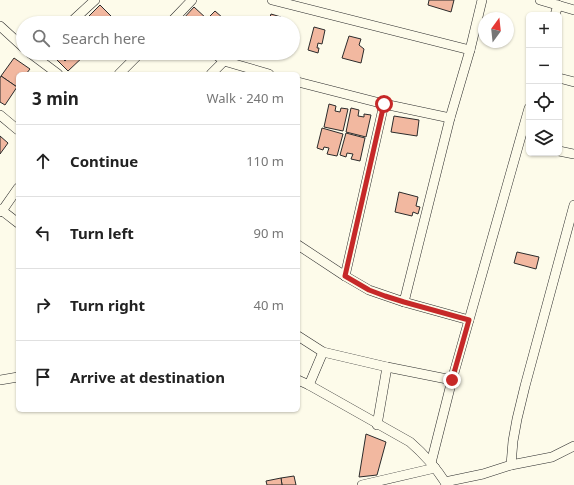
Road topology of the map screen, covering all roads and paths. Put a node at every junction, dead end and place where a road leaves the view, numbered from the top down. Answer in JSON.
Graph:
{"nodes":[{"id":1,"x":95,"y":0,"type":"edge"},
{"id":2,"x":192,"y":0,"type":"edge"},
{"id":3,"x":272,"y":0,"type":"edge"},
{"id":4,"x":482,"y":0,"type":"edge"},
{"id":5,"x":540,"y":0,"type":"edge"},
{"id":6,"x":558,"y":5,"type":"junction"},
{"id":7,"x":574,"y":10,"type":"edge"},
{"id":8,"x":556,"y":12,"type":"edge"},
{"id":9,"x":78,"y":16,"type":"edge"},
{"id":10,"x":179,"y":16,"type":"edge"},
{"id":11,"x":0,"y":26,"type":"edge"},
{"id":12,"x":16,"y":40,"type":"edge"},
{"id":13,"x":470,"y":50,"type":"junction"},
{"id":14,"x":41,"y":60,"type":"edge"},
{"id":15,"x":133,"y":60,"type":"edge"},
{"id":16,"x":224,"y":61,"type":"joint"},
{"id":17,"x":56,"y":72,"type":"edge"},
{"id":18,"x":121,"y":72,"type":"edge"},
{"id":19,"x":213,"y":72,"type":"edge"},
{"id":20,"x":263,"y":72,"type":"edge"},
{"id":21,"x":562,"y":79,"type":"edge"},
{"id":22,"x":574,"y":82,"type":"edge"},
{"id":23,"x":300,"y":83,"type":"edge"},
{"id":24,"x":384,"y":104,"type":"junction"},
{"id":25,"x":0,"y":115,"type":"edge"},
{"id":26,"x":450,"y":118,"type":"junction"},
{"id":27,"x":526,"y":119,"type":"edge"},
{"id":28,"x":16,"y":128,"type":"edge"},
{"id":29,"x":520,"y":142,"type":"junction"},
{"id":30,"x":526,"y":143,"type":"edge"},
{"id":31,"x":562,"y":152,"type":"edge"},
{"id":32,"x":574,"y":154,"type":"edge"},
{"id":33,"x":16,"y":191,"type":"edge"},
{"id":34,"x":574,"y":205,"type":"edge"},
{"id":35,"x":1,"y":211,"type":"edge"},
{"id":36,"x":16,"y":221,"type":"edge"},
{"id":37,"x":300,"y":246,"type":"edge"},
{"id":38,"x":345,"y":276,"type":"junction"},
{"id":39,"x":404,"y":302,"type":"junction"},
{"id":40,"x":469,"y":320,"type":"junction"},
{"id":41,"x":300,"y":337,"type":"edge"},
{"id":42,"x":322,"y":352,"type":"junction"},
{"id":43,"x":387,"y":367,"type":"junction"},
{"id":44,"x":16,"y":377,"type":"edge"},
{"id":45,"x":0,"y":380,"type":"edge"},
{"id":46,"x":452,"y":380,"type":"junction"},
{"id":47,"x":300,"y":381,"type":"edge"},
{"id":48,"x":309,"y":385,"type":"junction"},
{"id":49,"x":377,"y":425,"type":"junction"},
{"id":50,"x":574,"y":446,"type":"edge"},
{"id":51,"x":433,"y":466,"type":"junction"},
{"id":52,"x":511,"y":466,"type":"junction"},
{"id":53,"x":446,"y":484,"type":"edge"},
{"id":54,"x":362,"y":485,"type":"edge"}],
"edges":[{"from":1,"to":9,"type":"street"},
{"from":2,"to":10,"type":"street"},
{"from":3,"to":13,"type":"street"},
{"from":4,"to":13,"type":"street"},
{"from":5,"to":6,"type":"street"},
{"from":6,"to":7,"type":"street"},
{"from":6,"to":8,"type":"street"},
{"from":11,"to":12,"type":"street"},
{"from":13,"to":26,"type":"street"},
{"from":14,"to":17,"type":"street"},
{"from":15,"to":18,"type":"street"},
{"from":16,"to":19,"type":"street"},
{"from":16,"to":20,"type":"street"},
{"from":21,"to":22,"type":"street"},
{"from":23,"to":24,"type":"street"},
{"from":24,"to":26,"type":"street"},
{"from":24,"to":38,"type":"street"},
{"from":25,"to":28,"type":"street"},
{"from":26,"to":39,"type":"street"},
{"from":27,"to":29,"type":"street"},
{"from":29,"to":30,"type":"street"},
{"from":29,"to":40,"type":"street"},
{"from":31,"to":32,"type":"street"},
{"from":33,"to":35,"type":"street"},
{"from":34,"to":52,"type":"street"},
{"from":35,"to":36,"type":"street"},
{"from":37,"to":38,"type":"street"},
{"from":38,"to":39,"type":"street"},
{"from":39,"to":40,"type":"street"},
{"from":40,"to":46,"type":"street"},
{"from":41,"to":42,"type":"street"},
{"from":42,"to":43,"type":"street"},
{"from":42,"to":48,"type":"street"},
{"from":43,"to":46,"type":"street"},
{"from":43,"to":49,"type":"street"},
{"from":44,"to":45,"type":"street"},
{"from":46,"to":51,"type":"street"},
{"from":47,"to":48,"type":"street"},
{"from":48,"to":49,"type":"street"},
{"from":49,"to":51,"type":"street"},
{"from":50,"to":52,"type":"street"},
{"from":51,"to":53,"type":"street"},
{"from":51,"to":54,"type":"street"},
{"from":52,"to":53,"type":"street"}]}
